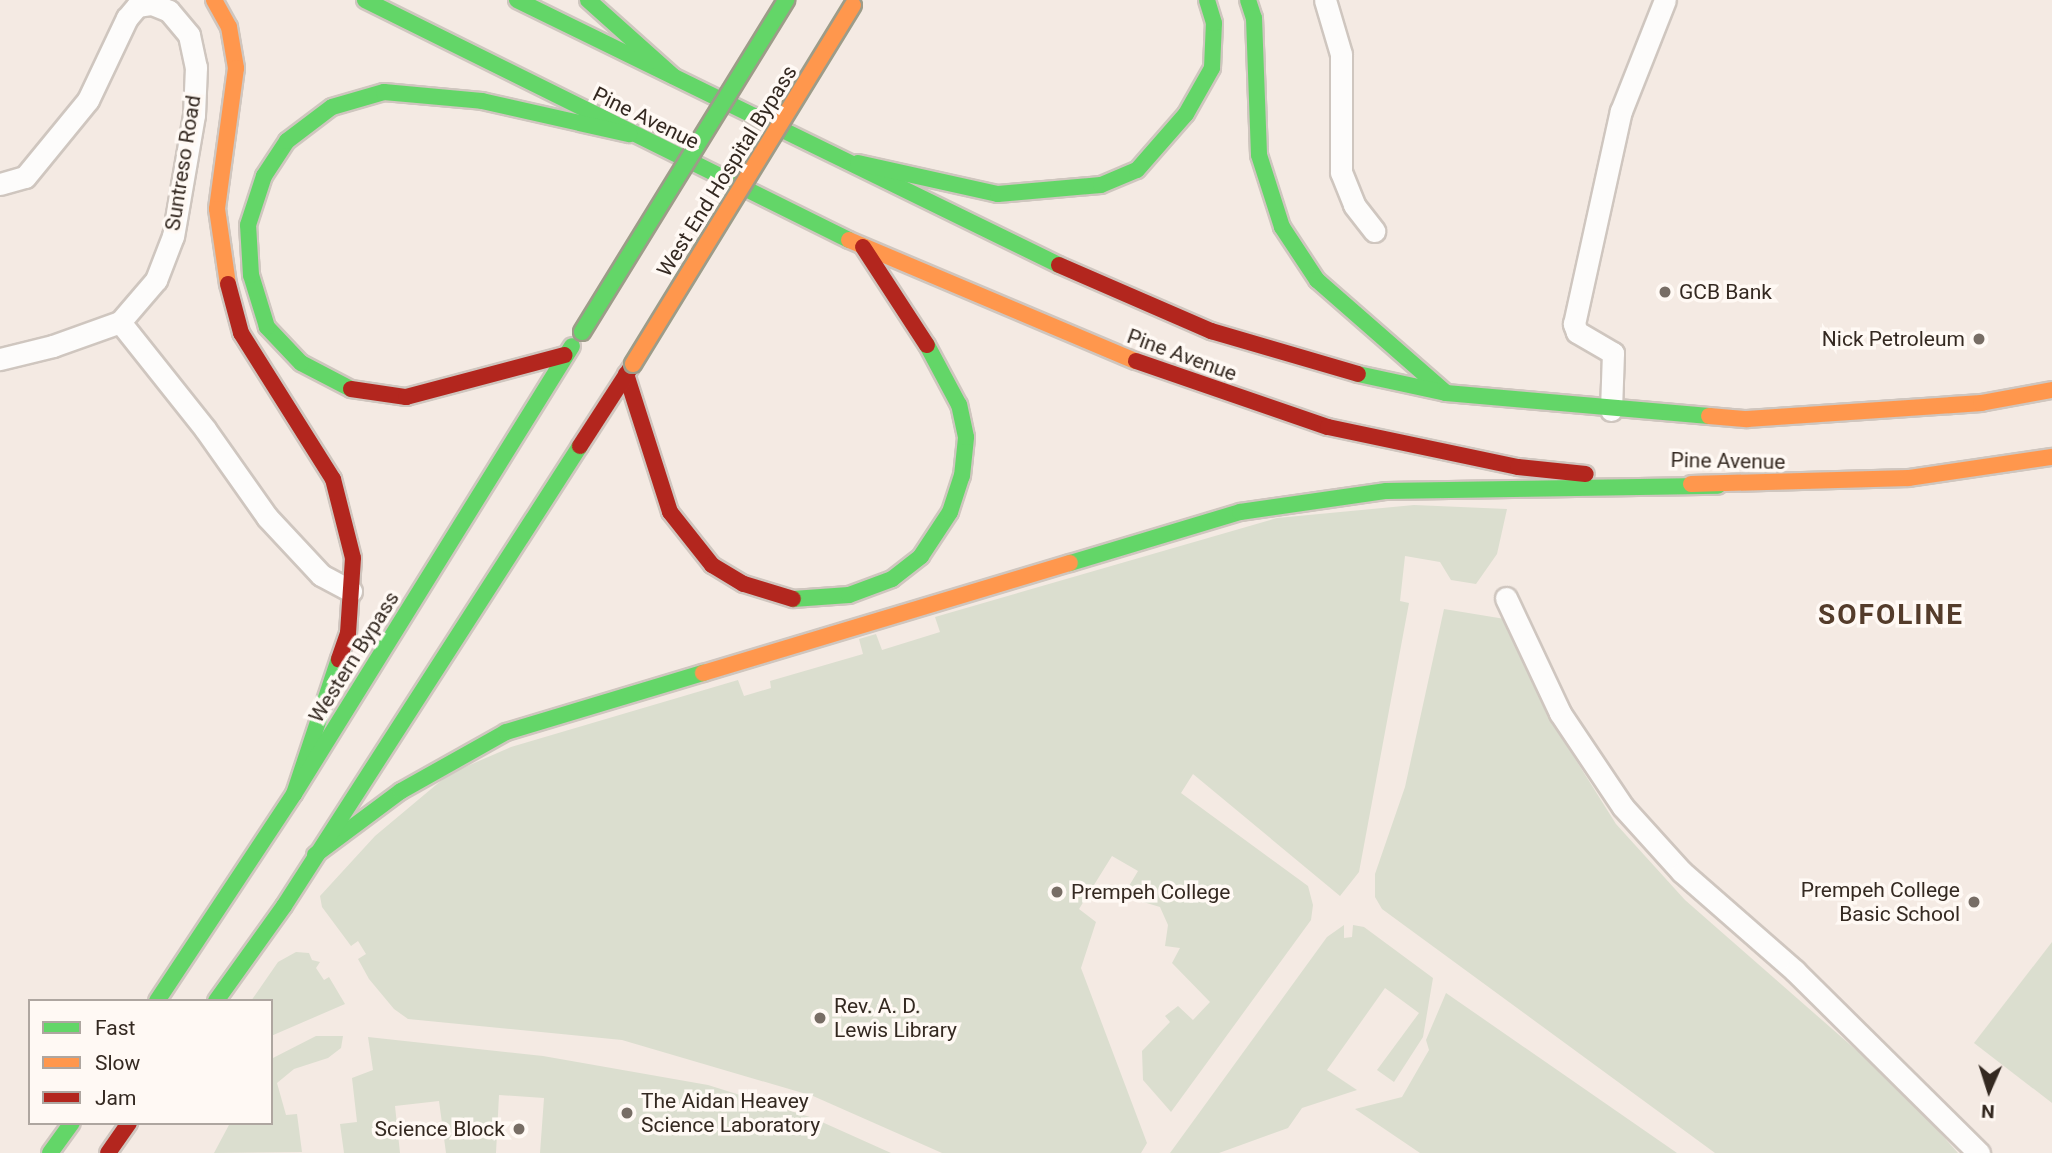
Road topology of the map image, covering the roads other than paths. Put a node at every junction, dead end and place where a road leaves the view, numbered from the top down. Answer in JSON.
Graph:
{"nodes":[{"id":1,"x":214,"y":0,"type":"edge"},
{"id":2,"x":365,"y":0,"type":"edge"},
{"id":3,"x":517,"y":0,"type":"edge"},
{"id":4,"x":588,"y":0,"type":"edge"},
{"id":5,"x":786,"y":0,"type":"edge"},
{"id":6,"x":1208,"y":0,"type":"edge"},
{"id":7,"x":1248,"y":0,"type":"edge"},
{"id":8,"x":1325,"y":0,"type":"edge"},
{"id":9,"x":1665,"y":0,"type":"edge"},
{"id":10,"x":856,"y":2,"type":"edge"},
{"id":11,"x":132,"y":3,"type":"edge"},
{"id":12,"x":673,"y":76,"type":"junction"},
{"id":13,"x":629,"y":134,"type":"junction"},
{"id":14,"x":858,"y":163,"type":"junction"},
{"id":15,"x":0,"y":184,"type":"edge"},
{"id":16,"x":1374,"y":231,"type":"dead end"},
{"id":17,"x":863,"y":247,"type":"junction"},
{"id":18,"x":120,"y":322,"type":"junction"},
{"id":19,"x":582,"y":332,"type":"joint"},
{"id":20,"x":565,"y":355,"type":"junction"},
{"id":21,"x":0,"y":359,"type":"edge"},
{"id":22,"x":629,"y":369,"type":"junction"},
{"id":23,"x":2052,"y":390,"type":"edge"},
{"id":24,"x":1446,"y":393,"type":"junction"},
{"id":25,"x":1611,"y":410,"type":"junction"},
{"id":26,"x":2052,"y":457,"type":"edge"},
{"id":27,"x":1718,"y":486,"type":"junction"},
{"id":28,"x":351,"y":590,"type":"junction"},
{"id":29,"x":1507,"y":598,"type":"dead end"},
{"id":30,"x":294,"y":794,"type":"junction"},
{"id":31,"x":315,"y":855,"type":"junction"},
{"id":32,"x":158,"y":999,"type":"edge"},
{"id":33,"x":217,"y":999,"type":"edge"},
{"id":34,"x":71,"y":1125,"type":"edge"},
{"id":35,"x":128,"y":1125,"type":"edge"},
{"id":36,"x":50,"y":1153,"type":"edge"},
{"id":37,"x":108,"y":1153,"type":"edge"},
{"id":38,"x":1979,"y":1153,"type":"edge"}],
"edges":[{"from":1,"to":28,"type":"main road"},
{"from":2,"to":13,"type":"main road","name":"Pine Avenue"},
{"from":3,"to":12,"type":"main road"},
{"from":4,"to":12,"type":"main road"},
{"from":5,"to":19,"type":"main road","name":"West End Hospital Bypass","bridge":true},
{"from":6,"to":14,"type":"main road"},
{"from":7,"to":24,"type":"main road"},
{"from":8,"to":16,"type":"street"},
{"from":9,"to":25,"type":"street"},
{"from":10,"to":22,"type":"main road","name":"West End Hospital Bypass","bridge":true},
{"from":11,"to":15,"type":"street","name":"Suntreso Road"},
{"from":11,"to":18,"type":"street","name":"Suntreso Road"},
{"from":12,"to":14,"type":"main road"},
{"from":13,"to":17,"type":"main road","name":"Pine Avenue"},
{"from":13,"to":20,"type":"main road"},
{"from":14,"to":24,"type":"main road"},
{"from":17,"to":22,"type":"main road"},
{"from":17,"to":27,"type":"main road","name":"Pine Avenue"},
{"from":18,"to":21,"type":"street","name":"Suntreso Road"},
{"from":18,"to":28,"type":"street"},
{"from":19,"to":20,"type":"main road","name":"Western Bypass"},
{"from":20,"to":30,"type":"main road","name":"Western Bypass"},
{"from":22,"to":31,"type":"main road"},
{"from":23,"to":25,"type":"main road"},
{"from":24,"to":25,"type":"main road"},
{"from":26,"to":27,"type":"main road","name":"Pine Avenue"},
{"from":27,"to":31,"type":"main road"},
{"from":28,"to":30,"type":"main road"},
{"from":29,"to":38,"type":"street"},
{"from":30,"to":32,"type":"main road","name":"Western Bypass"},
{"from":31,"to":33,"type":"main road"},
{"from":34,"to":36,"type":"main road"},
{"from":35,"to":37,"type":"main road"}]}
